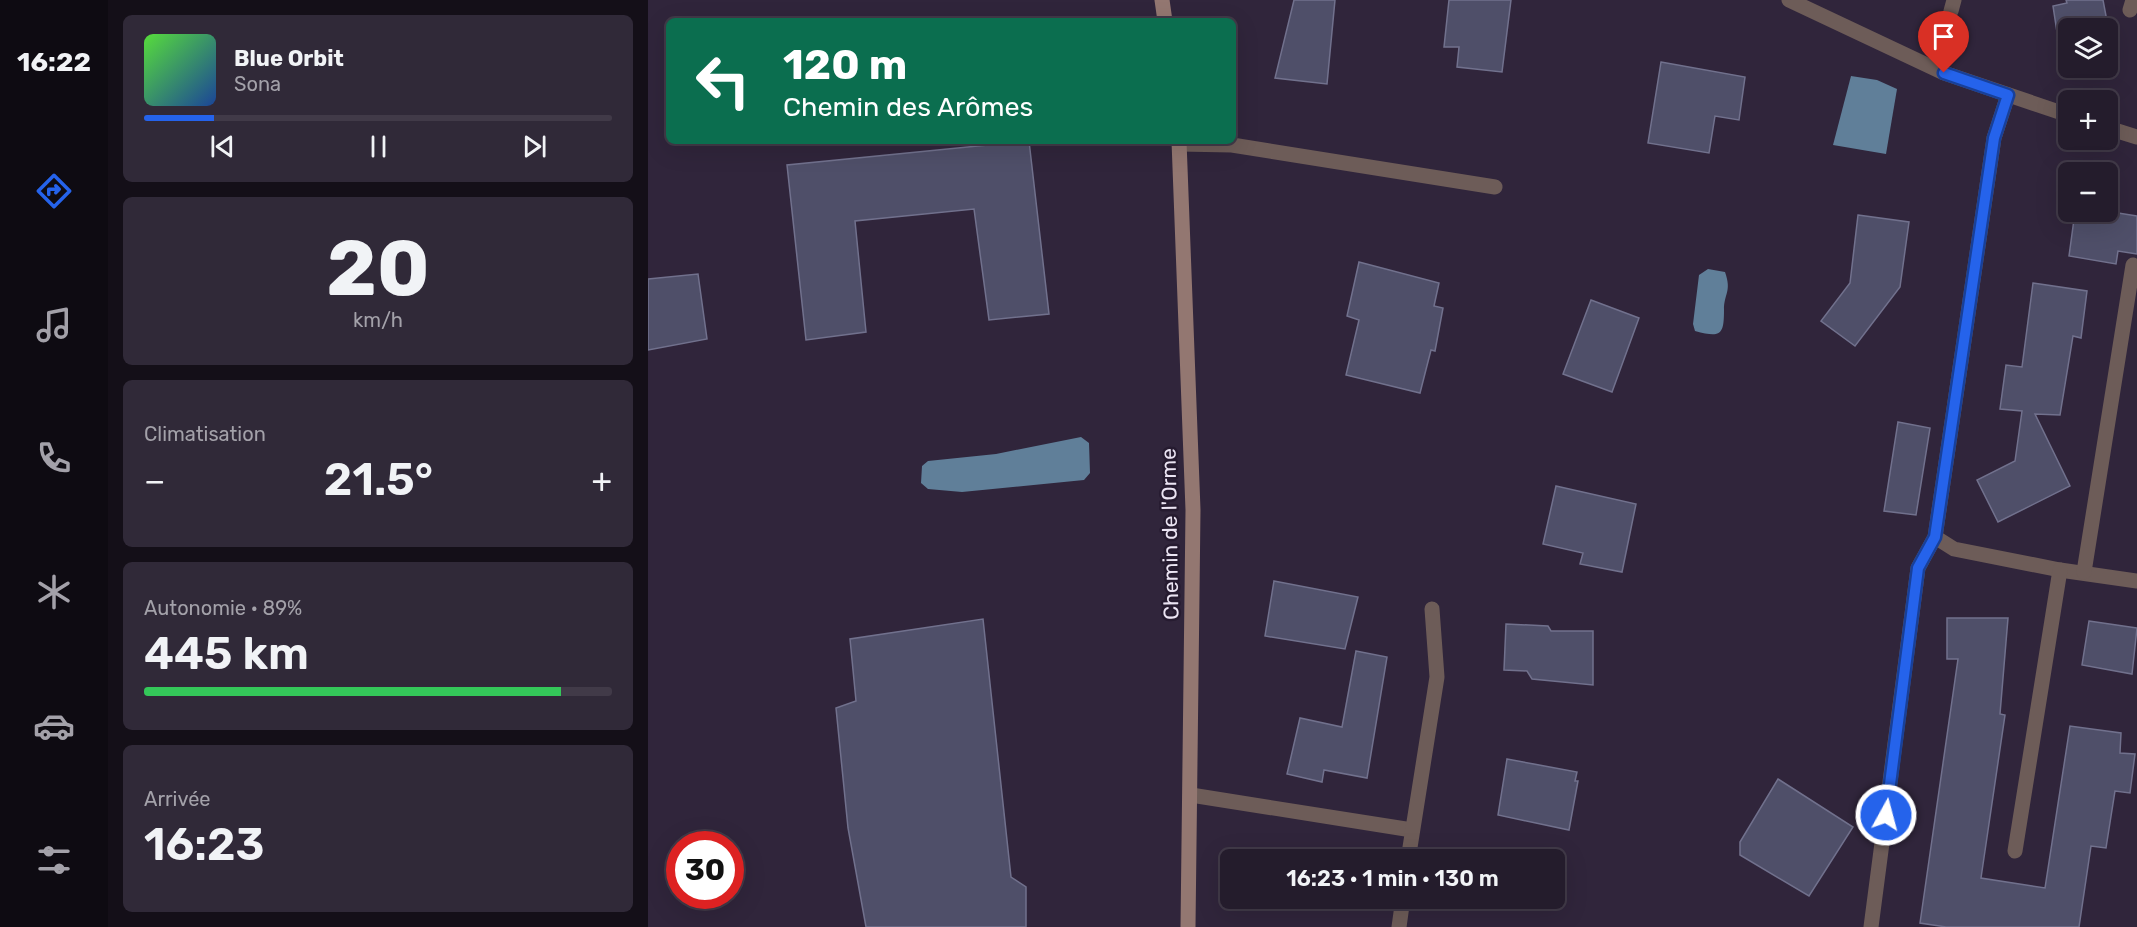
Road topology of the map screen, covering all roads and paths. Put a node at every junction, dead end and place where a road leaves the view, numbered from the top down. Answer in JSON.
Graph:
{"nodes":[{"id":1,"x":1162,"y":0,"type":"edge"},
{"id":2,"x":1789,"y":0,"type":"edge"},
{"id":3,"x":1165,"y":18,"type":"edge"},
{"id":4,"x":2008,"y":95,"type":"junction"},
{"id":5,"x":2058,"y":112,"type":"edge"},
{"id":6,"x":2118,"y":131,"type":"edge"},
{"id":7,"x":2137,"y":138,"type":"edge"},
{"id":8,"x":1179,"y":144,"type":"edge"},
{"id":9,"x":1206,"y":144,"type":"edge"},
{"id":10,"x":1495,"y":187,"type":"dead end"},
{"id":11,"x":2133,"y":265,"type":"dead end"},
{"id":12,"x":1935,"y":537,"type":"junction"},
{"id":13,"x":2060,"y":570,"type":"junction"},
{"id":14,"x":2084,"y":572,"type":"junction"},
{"id":15,"x":2137,"y":581,"type":"edge"},
{"id":16,"x":1432,"y":609,"type":"dead end"},
{"id":17,"x":1191,"y":795,"type":"junction"},
{"id":18,"x":1412,"y":830,"type":"junction"},
{"id":19,"x":1409,"y":849,"type":"edge"},
{"id":20,"x":2015,"y":851,"type":"dead end"},
{"id":21,"x":1401,"y":909,"type":"edge"},
{"id":22,"x":1188,"y":927,"type":"edge"},
{"id":23,"x":1399,"y":927,"type":"edge"},
{"id":24,"x":1871,"y":927,"type":"edge"}],
"edges":[{"from":1,"to":3,"type":"street"},
{"from":2,"to":4,"type":"street"},
{"from":4,"to":5,"type":"street"},
{"from":4,"to":12,"type":"street"},
{"from":6,"to":7,"type":"street"},
{"from":8,"to":17,"type":"street","name":"Chemin de l'Orme"},
{"from":9,"to":10,"type":"street"},
{"from":11,"to":14,"type":"street"},
{"from":12,"to":13,"type":"street"},
{"from":12,"to":24,"type":"street"},
{"from":13,"to":14,"type":"street"},
{"from":13,"to":20,"type":"street"},
{"from":14,"to":15,"type":"street"},
{"from":16,"to":18,"type":"street"},
{"from":17,"to":18,"type":"street"},
{"from":17,"to":22,"type":"street","name":"Chemin de l'Orme"},
{"from":18,"to":19,"type":"street"},
{"from":21,"to":23,"type":"street"}]}
